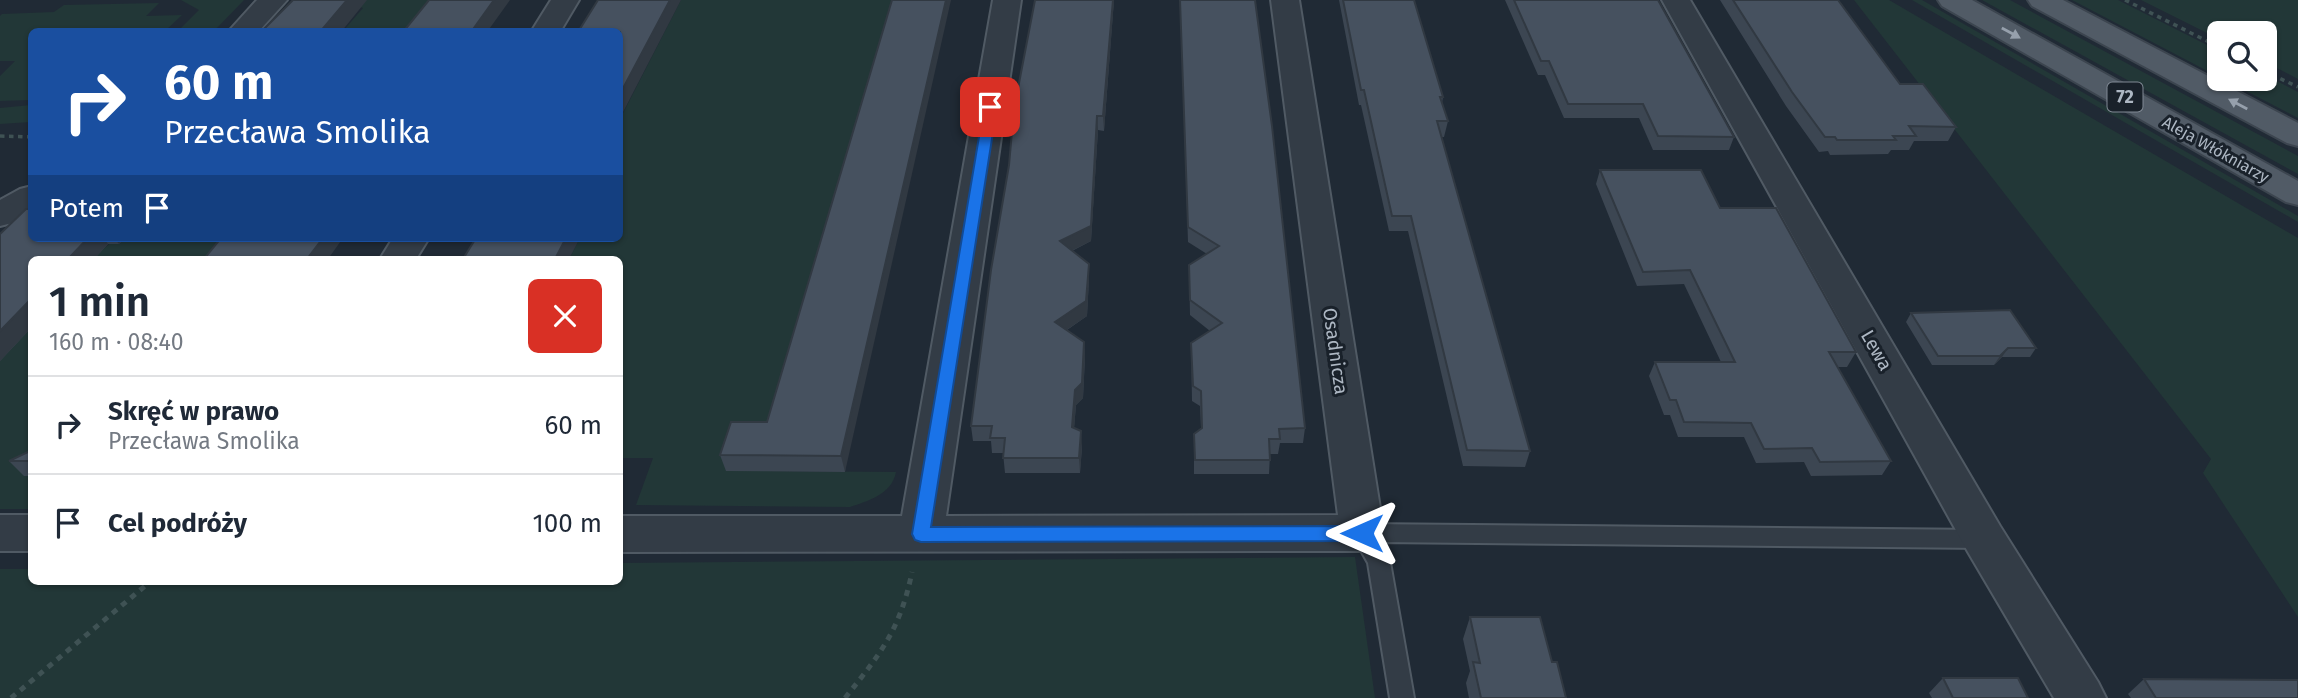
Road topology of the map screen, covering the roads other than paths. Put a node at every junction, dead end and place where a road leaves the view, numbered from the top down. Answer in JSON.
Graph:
{"nodes":[{"id":1,"x":273,"y":0,"type":"edge"},
{"id":2,"x":565,"y":0,"type":"edge"},
{"id":3,"x":1007,"y":0,"type":"edge"},
{"id":4,"x":1285,"y":0,"type":"edge"},
{"id":5,"x":1676,"y":0,"type":"edge"},
{"id":6,"x":1952,"y":0,"type":"edge"},
{"id":7,"x":2042,"y":0,"type":"edge"},
{"id":8,"x":246,"y":28,"type":"edge"},
{"id":9,"x":548,"y":28,"type":"edge"},
{"id":10,"x":2298,"y":136,"type":"edge"},
{"id":11,"x":2298,"y":195,"type":"edge"},
{"id":12,"x":28,"y":198,"type":"edge"},
{"id":13,"x":0,"y":215,"type":"edge"},
{"id":14,"x":0,"y":533,"type":"edge"},
{"id":15,"x":28,"y":533,"type":"edge"},
{"id":16,"x":1362,"y":533,"type":"junction"},
{"id":17,"x":623,"y":534,"type":"edge"},
{"id":18,"x":1984,"y":539,"type":"junction"},
{"id":19,"x":917,"y":551,"type":"junction"},
{"id":20,"x":1402,"y":698,"type":"edge"},
{"id":21,"x":2081,"y":698,"type":"edge"}],
"edges":[{"from":1,"to":8,"type":"street"},
{"from":2,"to":9,"type":"street"},
{"from":3,"to":19,"type":"street"},
{"from":4,"to":16,"type":"street","name":"Osadnicza"},
{"from":5,"to":18,"type":"street","name":"Lewa"},
{"from":6,"to":11,"type":"main road","name":"Aleja Włókniarzy","number":"72","one_way":true},
{"from":10,"to":7,"type":"main road","number":"72","one_way":true},
{"from":12,"to":13,"type":"street"},
{"from":14,"to":15,"type":"street"},
{"from":16,"to":18,"type":"lane"},
{"from":16,"to":19,"type":"street"},
{"from":16,"to":20,"type":"lane","name":"Osadnicza"},
{"from":17,"to":19,"type":"street"},
{"from":18,"to":21,"type":"street","name":"Lewa"}]}
